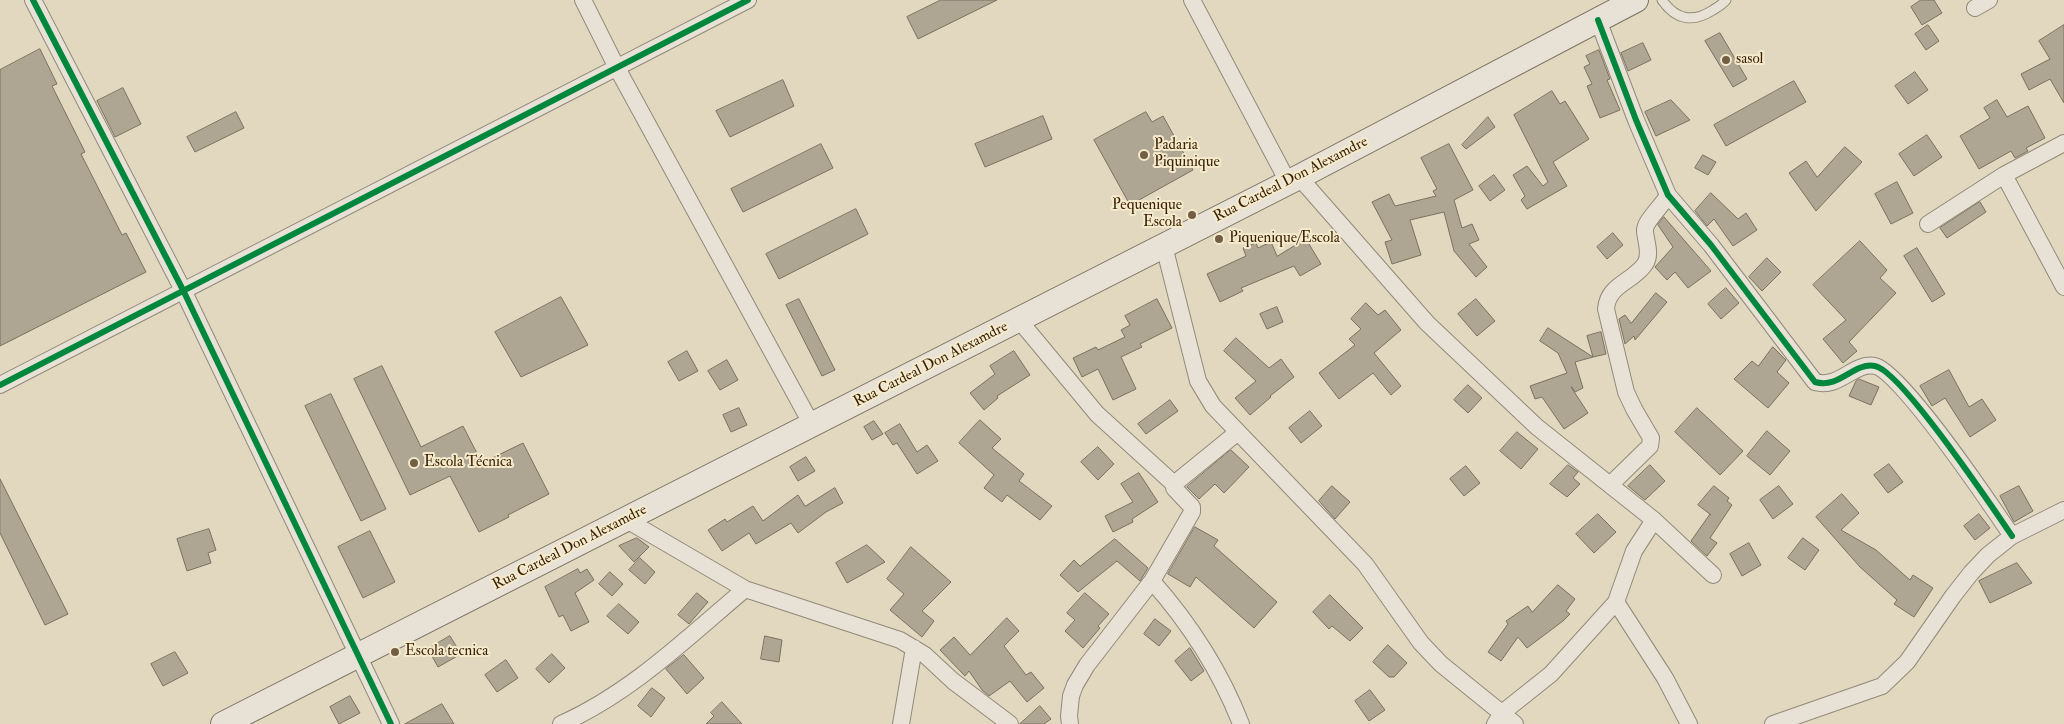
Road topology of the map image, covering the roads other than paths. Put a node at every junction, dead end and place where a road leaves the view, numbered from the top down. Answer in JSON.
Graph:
{"nodes":[{"id":1,"x":33,"y":0,"type":"edge"},
{"id":2,"x":582,"y":0,"type":"edge"},
{"id":3,"x":748,"y":0,"type":"edge"},
{"id":4,"x":1192,"y":0,"type":"edge"},
{"id":5,"x":1636,"y":0,"type":"edge"},
{"id":6,"x":1662,"y":0,"type":"edge"},
{"id":7,"x":1726,"y":0,"type":"edge"},
{"id":8,"x":1598,"y":20,"type":"junction"},
{"id":9,"x":616,"y":68,"type":"junction"},
{"id":10,"x":2064,"y":143,"type":"edge"},
{"id":11,"x":2004,"y":175,"type":"junction"},
{"id":12,"x":1293,"y":180,"type":"junction"},
{"id":13,"x":1668,"y":195,"type":"junction"},
{"id":14,"x":1928,"y":224,"type":"dead end"},
{"id":15,"x":1164,"y":246,"type":"junction"},
{"id":16,"x":2064,"y":287,"type":"edge"},
{"id":17,"x":183,"y":290,"type":"junction"},
{"id":18,"x":1019,"y":320,"type":"junction"},
{"id":19,"x":0,"y":385,"type":"edge"},
{"id":20,"x":812,"y":425,"type":"junction"},
{"id":21,"x":1238,"y":432,"type":"junction"},
{"id":22,"x":1174,"y":484,"type":"junction"},
{"id":23,"x":1610,"y":485,"type":"junction"},
{"id":24,"x":2064,"y":510,"type":"edge"},
{"id":25,"x":625,"y":519,"type":"junction"},
{"id":26,"x":1654,"y":520,"type":"junction"},
{"id":27,"x":2012,"y":536,"type":"junction"},
{"id":28,"x":1713,"y":575,"type":"dead end"},
{"id":29,"x":1152,"y":581,"type":"junction"},
{"id":30,"x":745,"y":589,"type":"junction"},
{"id":31,"x":1616,"y":602,"type":"junction"},
{"id":32,"x":914,"y":648,"type":"junction"},
{"id":33,"x":358,"y":656,"type":"junction"},
{"id":34,"x":590,"y":719,"type":"edge"},
{"id":35,"x":1498,"y":719,"type":"edge"},
{"id":36,"x":224,"y":724,"type":"edge"},
{"id":37,"x":391,"y":724,"type":"edge"},
{"id":38,"x":562,"y":724,"type":"edge"},
{"id":39,"x":901,"y":724,"type":"edge"},
{"id":40,"x":1010,"y":724,"type":"edge"},
{"id":41,"x":1070,"y":724,"type":"edge"},
{"id":42,"x":1241,"y":724,"type":"edge"},
{"id":43,"x":1515,"y":724,"type":"edge"},
{"id":44,"x":1689,"y":724,"type":"edge"},
{"id":45,"x":1773,"y":724,"type":"edge"}],
"edges":[{"from":1,"to":17,"type":"street"},
{"from":2,"to":9,"type":"street"},
{"from":3,"to":9,"type":"street"},
{"from":4,"to":12,"type":"street"},
{"from":5,"to":8,"type":"main road","name":"Rua Cardeal Don Alexamdre"},
{"from":6,"to":7,"type":"lane"},
{"from":8,"to":12,"type":"main road","name":"Rua Cardeal Don Alexamdre"},
{"from":8,"to":13,"type":"street"},
{"from":9,"to":17,"type":"street"},
{"from":9,"to":20,"type":"street"},
{"from":10,"to":11,"type":"street"},
{"from":11,"to":14,"type":"street"},
{"from":11,"to":16,"type":"street"},
{"from":12,"to":15,"type":"main road","name":"Rua Cardeal Don Alexamdre"},
{"from":12,"to":23,"type":"street"},
{"from":13,"to":23,"type":"street"},
{"from":13,"to":27,"type":"street"},
{"from":15,"to":18,"type":"main road","name":"Rua Cardeal Don Alexamdre"},
{"from":15,"to":21,"type":"street"},
{"from":17,"to":19,"type":"street"},
{"from":17,"to":33,"type":"street"},
{"from":18,"to":20,"type":"main road","name":"Rua Cardeal Don Alexamdre"},
{"from":18,"to":22,"type":"street"},
{"from":20,"to":25,"type":"main road","name":"Rua Cardeal Don Alexamdre"},
{"from":21,"to":22,"type":"street"},
{"from":21,"to":35,"type":"street"},
{"from":22,"to":29,"type":"street"},
{"from":23,"to":26,"type":"street"},
{"from":24,"to":27,"type":"street"},
{"from":25,"to":30,"type":"street"},
{"from":25,"to":33,"type":"main road","name":"Rua Cardeal Don Alexamdre"},
{"from":26,"to":28,"type":"street"},
{"from":26,"to":31,"type":"street"},
{"from":27,"to":45,"type":"street"},
{"from":29,"to":41,"type":"street"},
{"from":29,"to":42,"type":"street"},
{"from":30,"to":32,"type":"street"},
{"from":30,"to":34,"type":"street"},
{"from":31,"to":35,"type":"street"},
{"from":31,"to":44,"type":"street"},
{"from":32,"to":39,"type":"street"},
{"from":32,"to":40,"type":"street"},
{"from":33,"to":36,"type":"main road","name":"Rua Cardeal Don Alexamdre"},
{"from":33,"to":37,"type":"street"},
{"from":34,"to":38,"type":"street"},
{"from":35,"to":43,"type":"street"}]}
